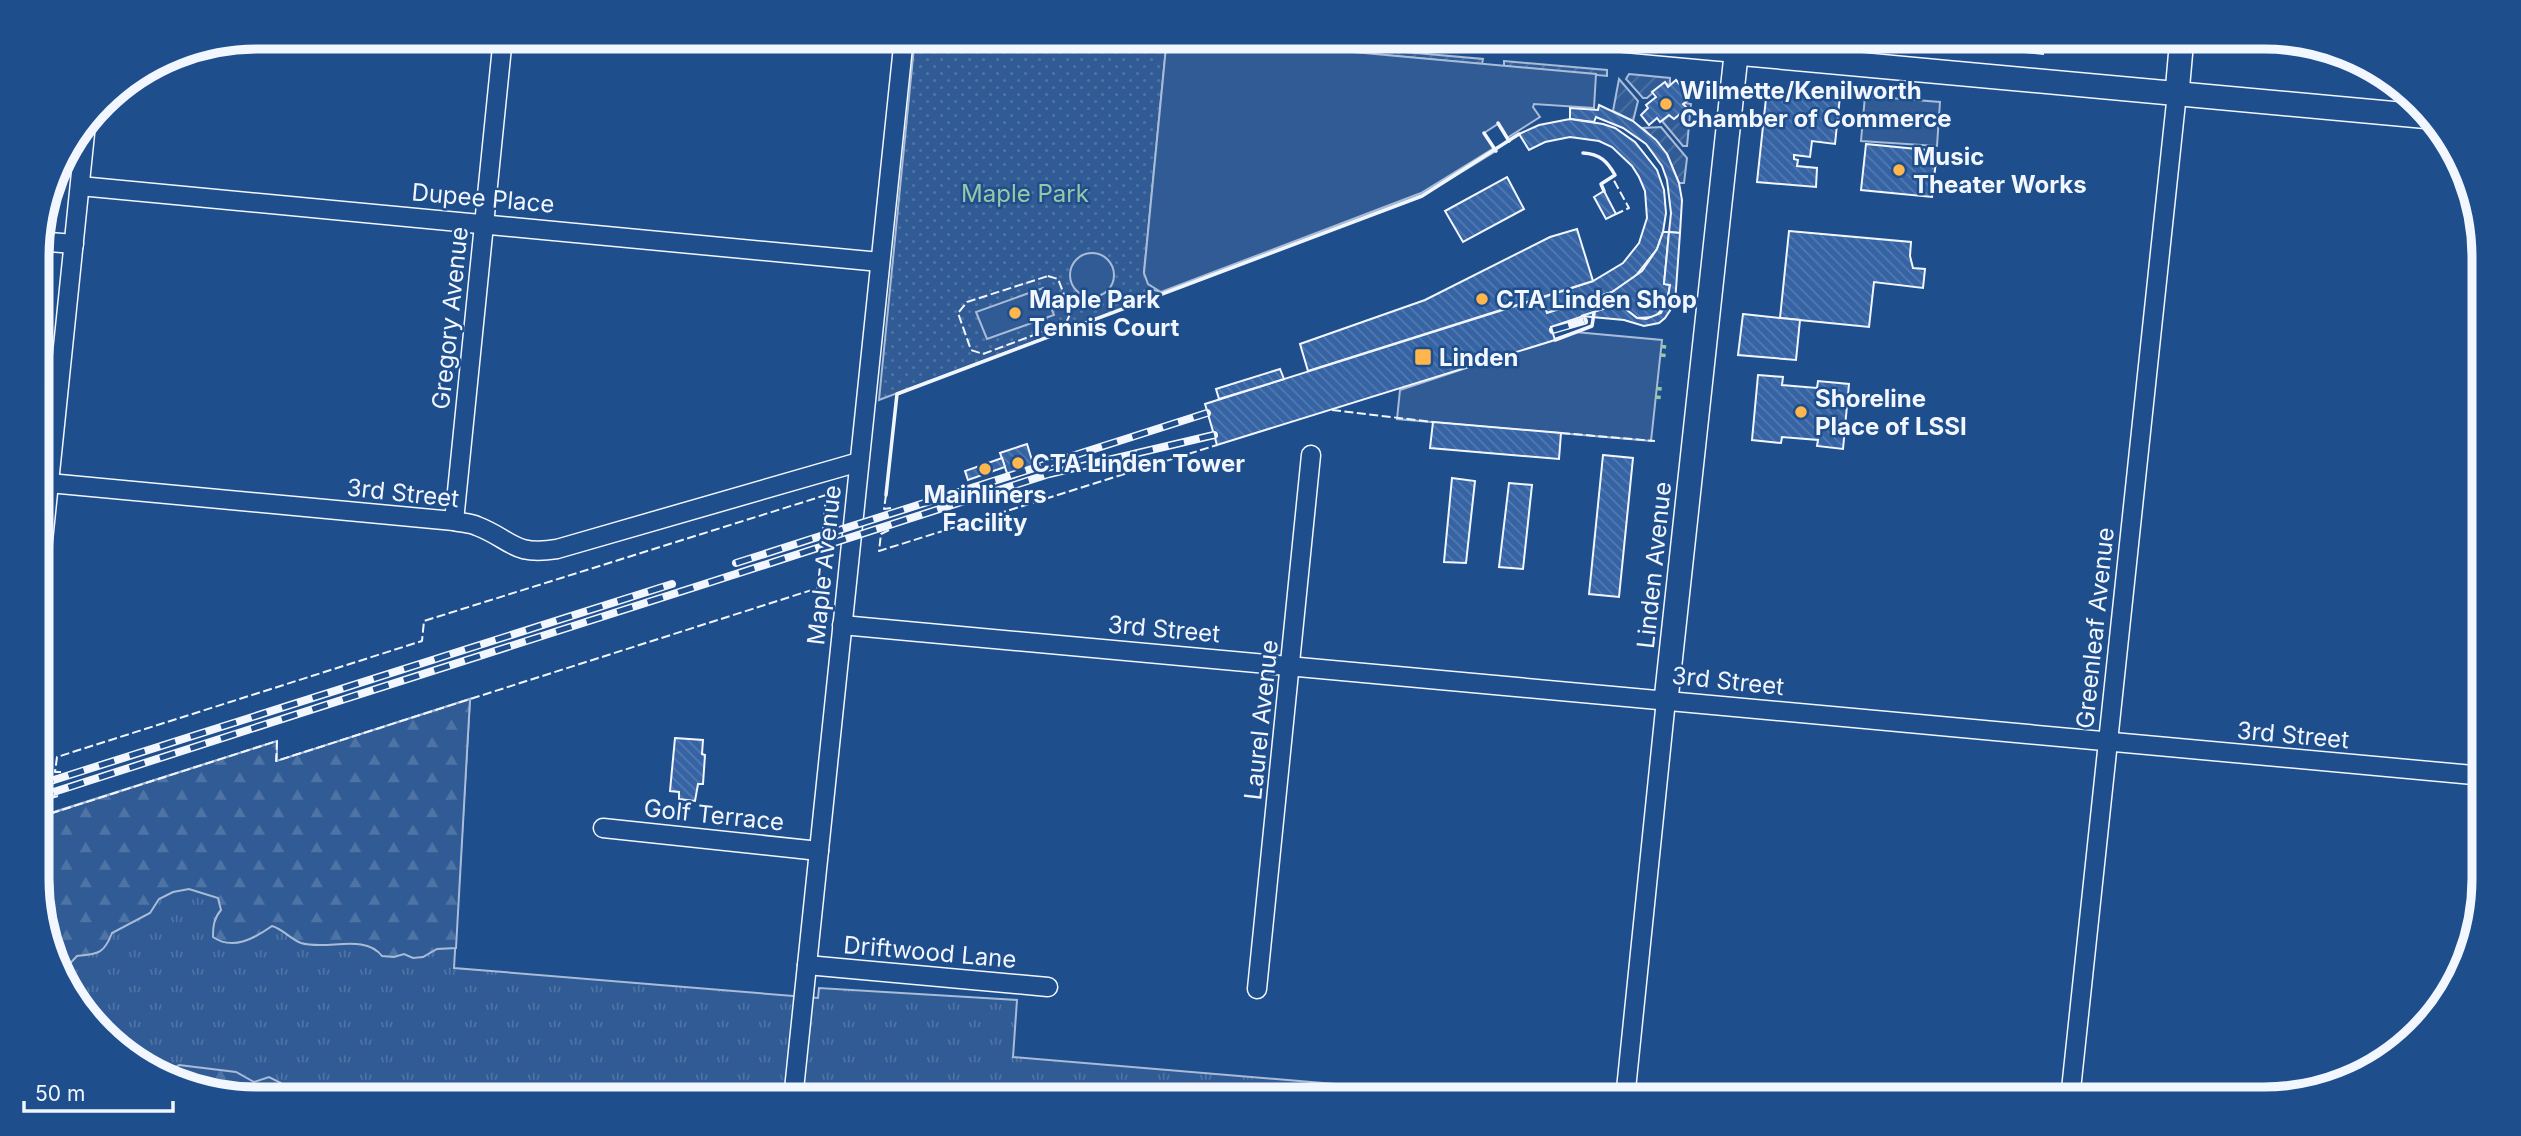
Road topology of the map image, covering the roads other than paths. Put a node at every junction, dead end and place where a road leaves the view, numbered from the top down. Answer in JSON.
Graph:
{"nodes":[{"id":1,"x":502,"y":49,"type":"edge"},
{"id":2,"x":903,"y":49,"type":"edge"},
{"id":3,"x":1737,"y":49,"type":"edge"},
{"id":4,"x":1766,"y":49,"type":"edge"},
{"id":5,"x":2181,"y":49,"type":"edge"},
{"id":6,"x":2176,"y":93,"type":"junction"},
{"id":7,"x":2416,"y":116,"type":"edge"},
{"id":8,"x":84,"y":140,"type":"edge"},
{"id":9,"x":80,"y":186,"type":"junction"},
{"id":10,"x":484,"y":223,"type":"junction"},
{"id":11,"x":49,"y":242,"type":"edge"},
{"id":12,"x":74,"y":244,"type":"junction"},
{"id":13,"x":880,"y":262,"type":"junction"},
{"id":14,"x":1311,"y":455,"type":"dead end"},
{"id":15,"x":859,"y":462,"type":"junction"},
{"id":16,"x":49,"y":483,"type":"joint"},
{"id":17,"x":454,"y":521,"type":"junction"},
{"id":18,"x":842,"y":625,"type":"junction"},
{"id":19,"x":1292,"y":665,"type":"junction"},
{"id":20,"x":1666,"y":700,"type":"junction"},
{"id":21,"x":2108,"y":742,"type":"junction"},
{"id":22,"x":2472,"y":775,"type":"edge"},
{"id":23,"x":603,"y":828,"type":"dead end"},
{"id":24,"x":819,"y":851,"type":"junction"},
{"id":25,"x":807,"y":965,"type":"junction"},
{"id":26,"x":1048,"y":988,"type":"dead end"},
{"id":27,"x":1257,"y":989,"type":"dead end"},
{"id":28,"x":794,"y":1087,"type":"edge"},
{"id":29,"x":1626,"y":1087,"type":"edge"},
{"id":30,"x":2071,"y":1087,"type":"edge"}],
"edges":[{"from":1,"to":10,"type":"street","name":"Gregory Avenue"},
{"from":2,"to":13,"type":"street","name":"Maple Avenue"},
{"from":3,"to":20,"type":"street","name":"Linden Avenue"},
{"from":4,"to":6,"type":"street"},
{"from":5,"to":6,"type":"street"},
{"from":6,"to":7,"type":"street"},
{"from":6,"to":21,"type":"street","name":"Greenleaf Avenue"},
{"from":8,"to":9,"type":"street"},
{"from":9,"to":10,"type":"street","name":"Dupee Place"},
{"from":9,"to":12,"type":"street"},
{"from":10,"to":13,"type":"street","name":"Dupee Place"},
{"from":10,"to":17,"type":"street","name":"Gregory Avenue"},
{"from":11,"to":12,"type":"street"},
{"from":12,"to":16,"type":"street"},
{"from":13,"to":15,"type":"street","name":"Maple Avenue"},
{"from":14,"to":19,"type":"street","name":"Laurel Avenue"},
{"from":15,"to":17,"type":"street","name":"3rd Street"},
{"from":15,"to":18,"type":"street","name":"Maple Avenue"},
{"from":16,"to":17,"type":"street","name":"3rd Street"},
{"from":18,"to":19,"type":"street","name":"3rd Street"},
{"from":18,"to":24,"type":"street","name":"Maple Avenue"},
{"from":19,"to":20,"type":"street","name":"3rd Street"},
{"from":19,"to":27,"type":"street","name":"Laurel Avenue"},
{"from":20,"to":21,"type":"street","name":"3rd Street"},
{"from":20,"to":29,"type":"street","name":"Linden Avenue"},
{"from":21,"to":22,"type":"street","name":"3rd Street"},
{"from":21,"to":30,"type":"street","name":"Greenleaf Avenue"},
{"from":23,"to":24,"type":"street","name":"Golf Terrace"},
{"from":24,"to":25,"type":"street","name":"Maple Avenue"},
{"from":25,"to":26,"type":"street","name":"Driftwood Lane"},
{"from":25,"to":28,"type":"street","name":"Maple Avenue"}]}
